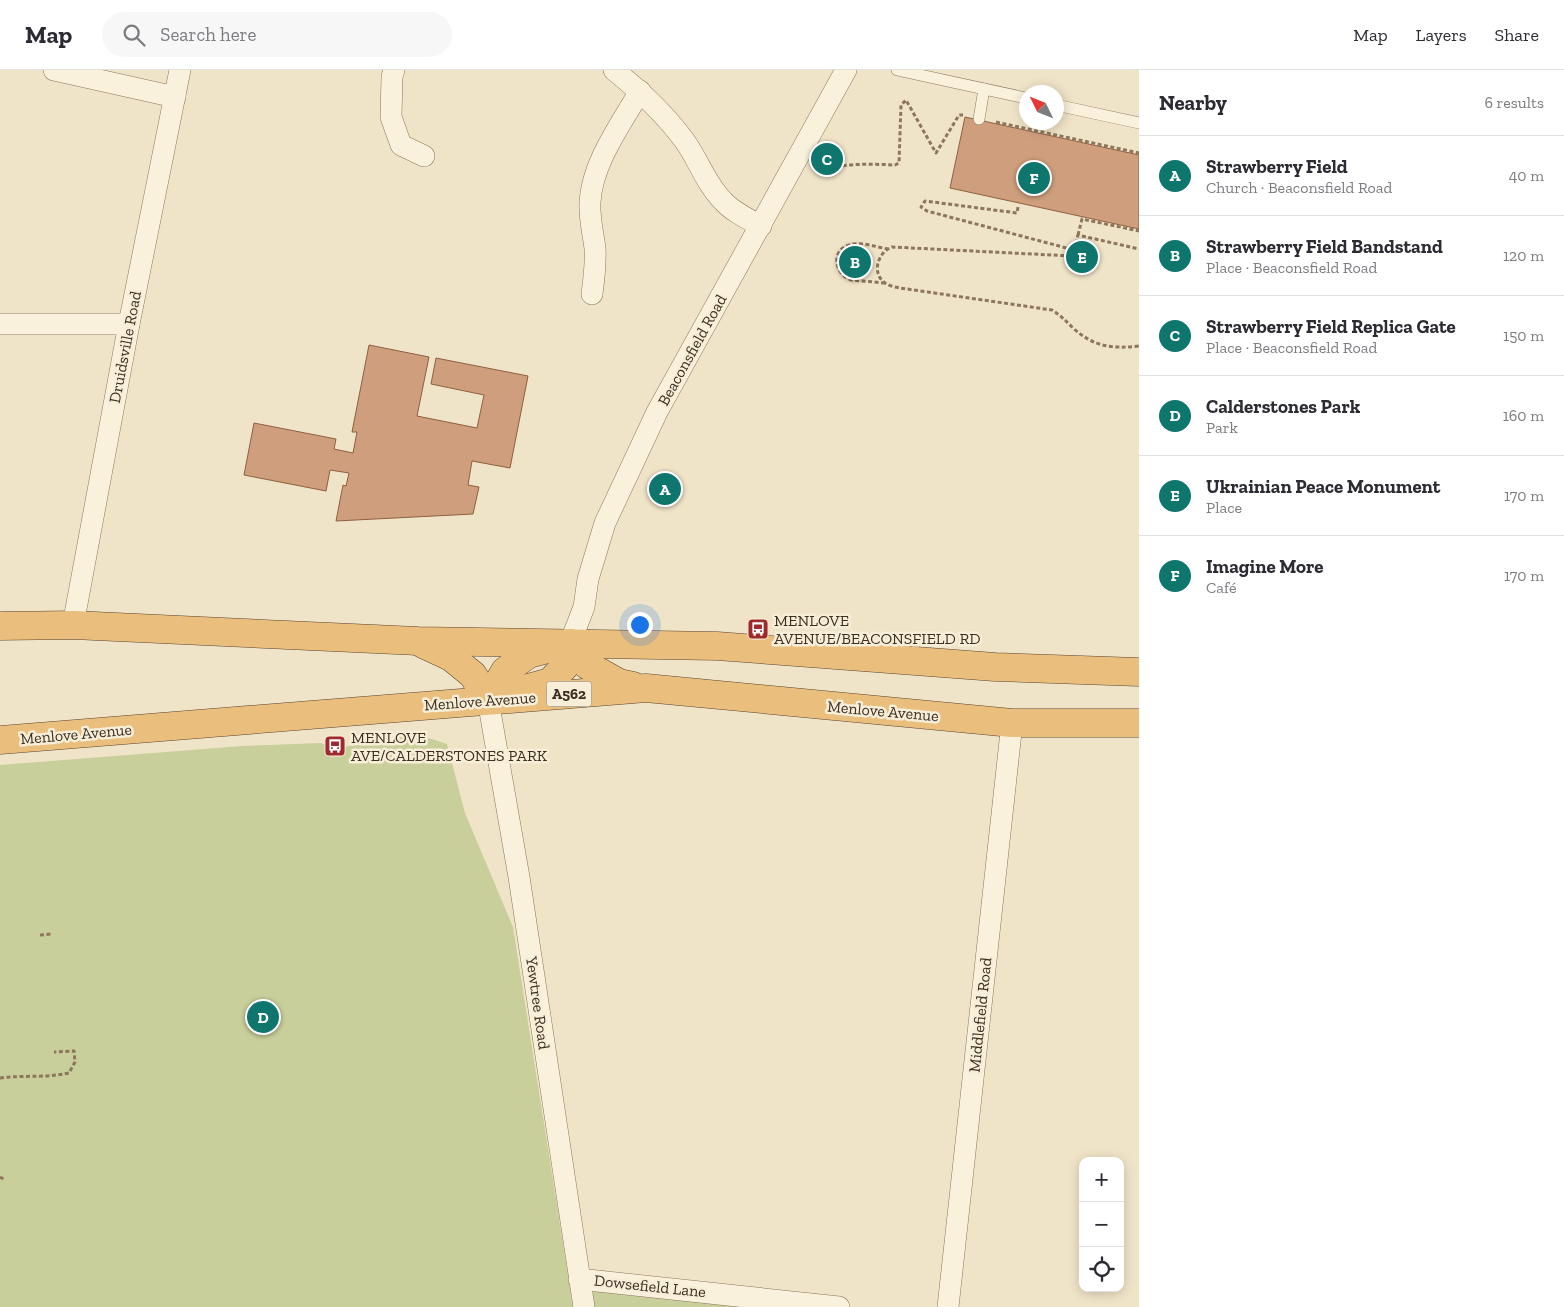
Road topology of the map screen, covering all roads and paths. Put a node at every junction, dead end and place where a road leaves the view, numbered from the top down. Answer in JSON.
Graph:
{"nodes":[{"id":1,"x":54,"y":70,"type":"edge"},
{"id":2,"x":180,"y":70,"type":"edge"},
{"id":3,"x":394,"y":70,"type":"edge"},
{"id":4,"x":614,"y":70,"type":"edge"},
{"id":5,"x":846,"y":70,"type":"edge"},
{"id":6,"x":897,"y":70,"type":"edge"},
{"id":7,"x":984,"y":89,"type":"junction"},
{"id":8,"x":640,"y":91,"type":"junction"},
{"id":9,"x":1019,"y":96,"type":"edge"},
{"id":10,"x":175,"y":98,"type":"junction"},
{"id":11,"x":1064,"y":107,"type":"edge"},
{"id":12,"x":978,"y":119,"type":"junction"},
{"id":13,"x":1139,"y":123,"type":"edge"},
{"id":14,"x":1139,"y":153,"type":"edge"},
{"id":15,"x":800,"y":154,"type":"junction"},
{"id":16,"x":424,"y":156,"type":"dead end"},
{"id":17,"x":1018,"y":207,"type":"dead end"},
{"id":18,"x":761,"y":226,"type":"junction"},
{"id":19,"x":1139,"y":231,"type":"edge"},
{"id":20,"x":1078,"y":235,"type":"junction"},
{"id":21,"x":888,"y":249,"type":"junction"},
{"id":22,"x":1139,"y":249,"type":"edge"},
{"id":23,"x":1074,"y":250,"type":"junction"},
{"id":24,"x":885,"y":283,"type":"junction"},
{"id":25,"x":592,"y":294,"type":"dead end"},
{"id":26,"x":0,"y":324,"type":"edge"},
{"id":27,"x":129,"y":324,"type":"junction"},
{"id":28,"x":1139,"y":346,"type":"edge"},
{"id":29,"x":73,"y":625,"type":"junction"},
{"id":30,"x":0,"y":626,"type":"edge"},
{"id":31,"x":418,"y":641,"type":"junction"},
{"id":32,"x":570,"y":643,"type":"junction"},
{"id":33,"x":1139,"y":672,"type":"edge"},
{"id":34,"x":646,"y":688,"type":"junction"},
{"id":35,"x":488,"y":700,"type":"junction"},
{"id":36,"x":1012,"y":723,"type":"junction"},
{"id":37,"x":1139,"y":723,"type":"edge"},
{"id":38,"x":0,"y":740,"type":"edge"},
{"id":39,"x":51,"y":934,"type":"dead end"},
{"id":40,"x":40,"y":935,"type":"dead end"},
{"id":41,"x":54,"y":1052,"type":"dead end"},
{"id":42,"x":0,"y":1078,"type":"edge"},
{"id":43,"x":0,"y":1177,"type":"edge"},
{"id":44,"x":5,"y":1180,"type":"dead end"},
{"id":45,"x":579,"y":1279,"type":"junction"},
{"id":46,"x":584,"y":1307,"type":"edge"},
{"id":47,"x":839,"y":1307,"type":"edge"},
{"id":48,"x":948,"y":1307,"type":"edge"}],
"edges":[{"from":1,"to":10,"type":"street"},
{"from":2,"to":10,"type":"street","name":"Druidsville Road"},
{"from":3,"to":16,"type":"street"},
{"from":4,"to":8,"type":"street"},
{"from":5,"to":15,"type":"street","name":"Beaconsfield Road"},
{"from":6,"to":7,"type":"lane"},
{"from":7,"to":9,"type":"lane"},
{"from":7,"to":12,"type":"lane"},
{"from":8,"to":18,"type":"street"},
{"from":8,"to":25,"type":"street"},
{"from":10,"to":27,"type":"street","name":"Druidsville Road"},
{"from":11,"to":13,"type":"lane"},
{"from":12,"to":14,"type":"path"},
{"from":12,"to":15,"type":"path"},
{"from":15,"to":18,"type":"street","name":"Beaconsfield Road"},
{"from":17,"to":23,"type":"path"},
{"from":18,"to":32,"type":"street","name":"Beaconsfield Road"},
{"from":19,"to":20,"type":"path"},
{"from":20,"to":22,"type":"path"},
{"from":20,"to":23,"type":"path"},
{"from":21,"to":23,"type":"path"},
{"from":21,"to":24,"type":"path"},
{"from":21,"to":24,"type":"path"},
{"from":24,"to":28,"type":"path"},
{"from":26,"to":27,"type":"street"},
{"from":27,"to":29,"type":"street","name":"Druidsville Road"},
{"from":29,"to":30,"type":"highway"},
{"from":29,"to":31,"type":"highway"},
{"from":31,"to":32,"type":"highway"},
{"from":31,"to":35,"type":"highway"},
{"from":32,"to":33,"type":"highway"},
{"from":32,"to":34,"type":"highway"},
{"from":32,"to":35,"type":"highway"},
{"from":34,"to":35,"type":"highway","name":"Menlove Avenue","number":"A562"},
{"from":34,"to":36,"type":"highway","name":"Menlove Avenue","number":"A562"},
{"from":35,"to":38,"type":"highway","name":"Menlove Avenue","number":"A562"},
{"from":35,"to":45,"type":"street","name":"Yewtree Road"},
{"from":36,"to":37,"type":"highway","name":"Menlove Avenue","number":"A562"},
{"from":36,"to":48,"type":"street","name":"Middlefield Road"},
{"from":39,"to":40,"type":"path"},
{"from":41,"to":42,"type":"path"},
{"from":43,"to":44,"type":"path"},
{"from":45,"to":46,"type":"street","name":"Yewtree Road"},
{"from":45,"to":47,"type":"street","name":"Dowsefield Lane"}]}
